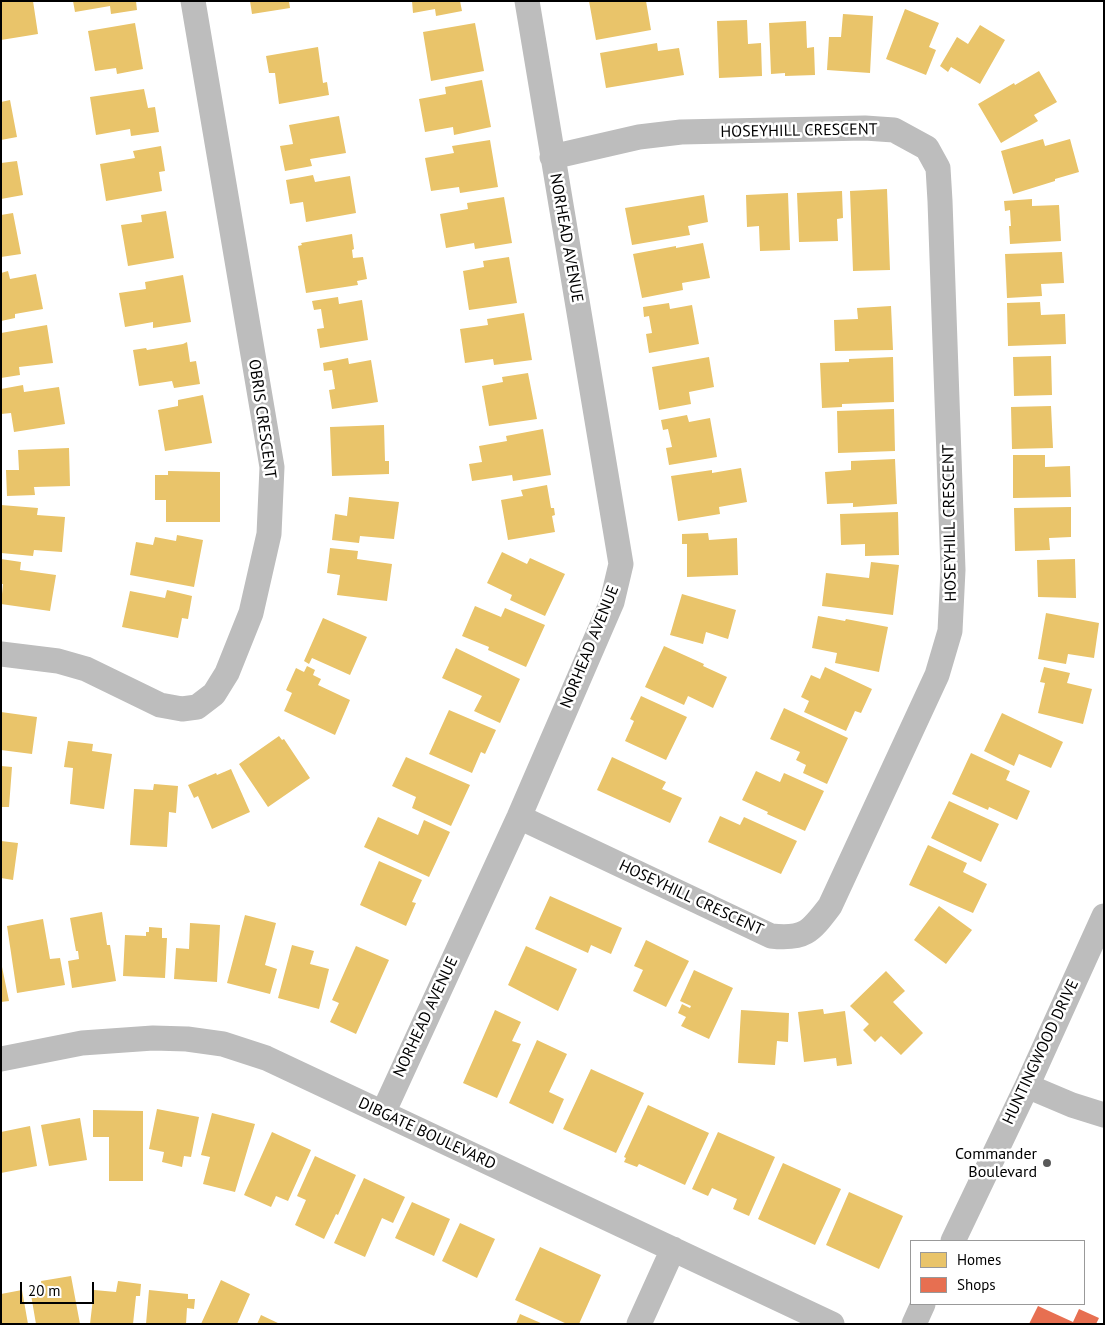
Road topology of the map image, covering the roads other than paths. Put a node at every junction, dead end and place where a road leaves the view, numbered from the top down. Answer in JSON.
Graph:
{"nodes":[{"id":1,"x":193,"y":1,"type":"edge"},
{"id":2,"x":527,"y":1,"type":"edge"},
{"id":3,"x":552,"y":157,"type":"junction"},
{"id":4,"x":1,"y":654,"type":"edge"},
{"id":5,"x":519,"y":817,"type":"junction"},
{"id":6,"x":1104,"y":916,"type":"edge"},
{"id":7,"x":1,"y":1059,"type":"edge"},
{"id":8,"x":1027,"y":1086,"type":"junction"},
{"id":9,"x":383,"y":1113,"type":"junction"},
{"id":10,"x":1104,"y":1115,"type":"edge"},
{"id":11,"x":953,"y":1240,"type":"edge"},
{"id":12,"x":673,"y":1249,"type":"junction"},
{"id":13,"x":923,"y":1305,"type":"edge"},
{"id":14,"x":639,"y":1324,"type":"edge"},
{"id":15,"x":832,"y":1324,"type":"edge"},
{"id":16,"x":914,"y":1324,"type":"edge"}],
"edges":[{"from":1,"to":4,"type":"street","name":"OBRIS CRESCENT"},
{"from":2,"to":3,"type":"street","name":"NORHEAD AVENUE"},
{"from":3,"to":5,"type":"street","name":"NORHEAD AVENUE"},
{"from":3,"to":5,"type":"street","name":"HOSEYHILL CRESCENT"},
{"from":5,"to":9,"type":"street","name":"NORHEAD AVENUE"},
{"from":6,"to":8,"type":"street","name":"HUNTINGWOOD DRIVE"},
{"from":7,"to":9,"type":"street","name":"DIBGATE BOULEVARD"},
{"from":8,"to":10,"type":"street"},
{"from":8,"to":11,"type":"street","name":"HUNTINGWOOD DRIVE"},
{"from":9,"to":12,"type":"street","name":"DIBGATE BOULEVARD"},
{"from":12,"to":14,"type":"street"},
{"from":12,"to":15,"type":"street","name":"DIBGATE BOULEVARD"},
{"from":13,"to":16,"type":"street"}]}
